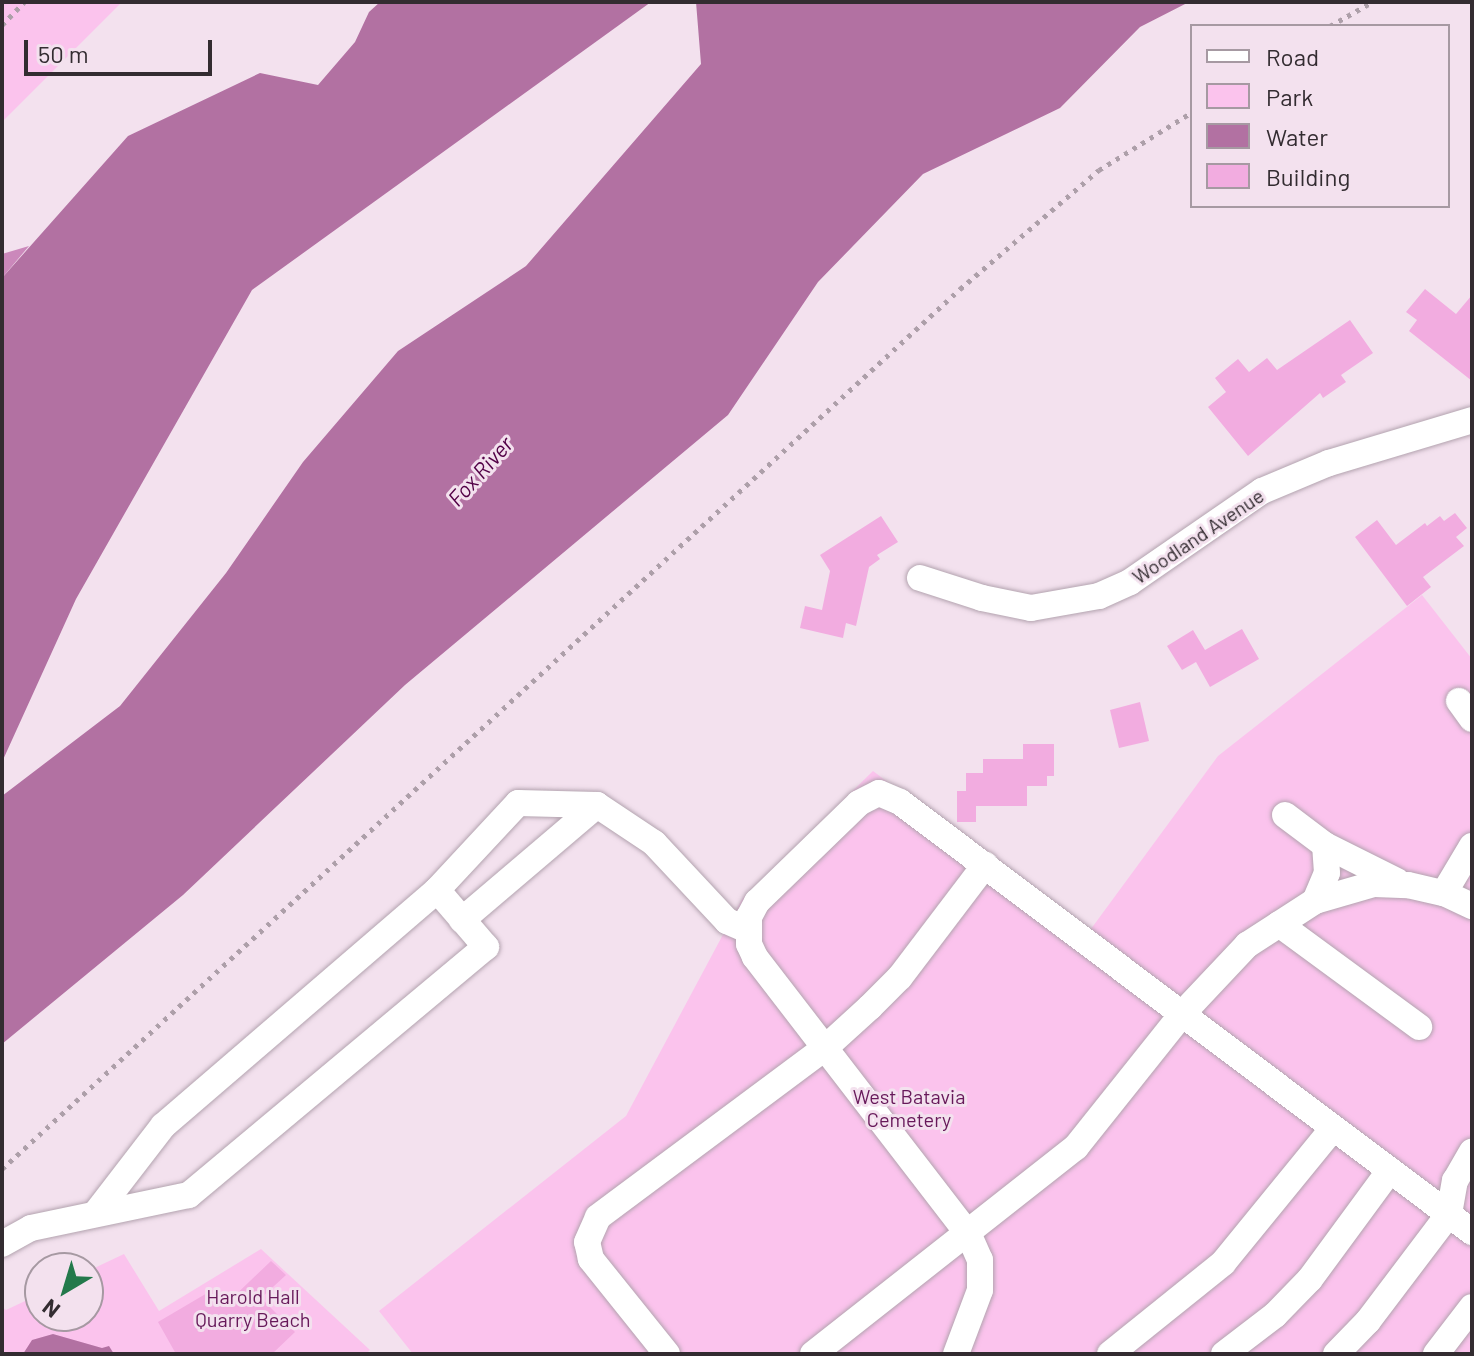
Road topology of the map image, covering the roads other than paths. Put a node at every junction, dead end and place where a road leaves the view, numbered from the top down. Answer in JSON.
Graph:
{"nodes":[{"id":1,"x":1472,"y":420,"type":"edge"},
{"id":2,"x":920,"y":578,"type":"dead end"},
{"id":3,"x":597,"y":805,"type":"junction"},
{"id":4,"x":1285,"y":815,"type":"dead end"},
{"id":5,"x":1325,"y":845,"type":"junction"},
{"id":6,"x":1472,"y":846,"type":"edge"},
{"id":7,"x":985,"y":865,"type":"junction"},
{"id":8,"x":1408,"y":885,"type":"junction"},
{"id":9,"x":437,"y":890,"type":"junction"},
{"id":10,"x":1444,"y":893,"type":"junction"},
{"id":11,"x":1315,"y":901,"type":"junction"},
{"id":12,"x":1472,"y":906,"type":"edge"},
{"id":13,"x":462,"y":920,"type":"junction"},
{"id":14,"x":1279,"y":924,"type":"junction"},
{"id":15,"x":747,"y":930,"type":"junction"},
{"id":16,"x":1182,"y":1014,"type":"junction"},
{"id":17,"x":1419,"y":1027,"type":"dead end"},
{"id":18,"x":825,"y":1048,"type":"junction"},
{"id":19,"x":1333,"y":1128,"type":"junction"},
{"id":20,"x":1472,"y":1152,"type":"edge"},
{"id":21,"x":1390,"y":1170,"type":"junction"},
{"id":22,"x":96,"y":1213,"type":"junction"},
{"id":23,"x":1449,"y":1214,"type":"junction"},
{"id":24,"x":1472,"y":1232,"type":"edge"},
{"id":25,"x":969,"y":1235,"type":"junction"},
{"id":26,"x":2,"y":1244,"type":"edge"},
{"id":27,"x":1472,"y":1307,"type":"edge"},
{"id":28,"x":667,"y":1354,"type":"edge"},
{"id":29,"x":813,"y":1354,"type":"edge"},
{"id":30,"x":956,"y":1354,"type":"edge"},
{"id":31,"x":1110,"y":1354,"type":"edge"},
{"id":32,"x":1224,"y":1354,"type":"edge"},
{"id":33,"x":1336,"y":1354,"type":"edge"},
{"id":34,"x":1436,"y":1354,"type":"edge"}],
"edges":[{"from":1,"to":2,"type":"street","name":"Woodland Avenue"},
{"from":3,"to":9,"type":"street"},
{"from":3,"to":13,"type":"street"},
{"from":3,"to":15,"type":"street"},
{"from":4,"to":5,"type":"street"},
{"from":5,"to":8,"type":"street"},
{"from":5,"to":11,"type":"street"},
{"from":6,"to":10,"type":"street"},
{"from":7,"to":15,"type":"street"},
{"from":7,"to":16,"type":"street"},
{"from":7,"to":18,"type":"street"},
{"from":8,"to":10,"type":"street"},
{"from":8,"to":11,"type":"street"},
{"from":9,"to":13,"type":"street"},
{"from":9,"to":22,"type":"street"},
{"from":10,"to":12,"type":"street"},
{"from":11,"to":14,"type":"street"},
{"from":13,"to":22,"type":"street"},
{"from":14,"to":16,"type":"street"},
{"from":14,"to":17,"type":"street"},
{"from":15,"to":18,"type":"street"},
{"from":16,"to":19,"type":"street"},
{"from":16,"to":25,"type":"street"},
{"from":18,"to":25,"type":"street"},
{"from":18,"to":28,"type":"street"},
{"from":19,"to":21,"type":"street"},
{"from":19,"to":31,"type":"street"},
{"from":20,"to":23,"type":"street"},
{"from":21,"to":23,"type":"street"},
{"from":21,"to":32,"type":"street"},
{"from":22,"to":26,"type":"street"},
{"from":23,"to":24,"type":"street"},
{"from":23,"to":33,"type":"street"},
{"from":25,"to":29,"type":"street"},
{"from":25,"to":30,"type":"street"},
{"from":27,"to":34,"type":"street"}]}
